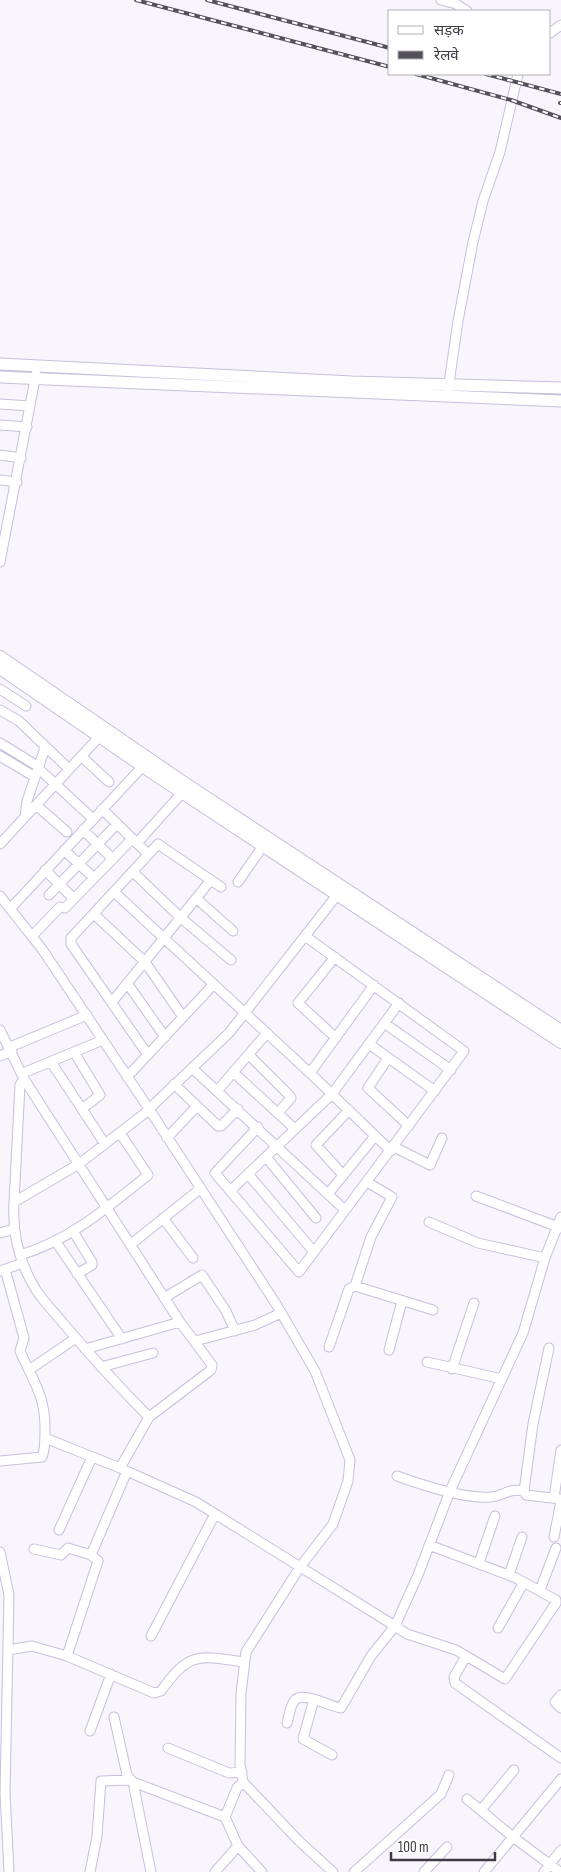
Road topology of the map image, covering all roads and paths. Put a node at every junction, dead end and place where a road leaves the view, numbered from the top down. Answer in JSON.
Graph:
{"nodes":[{"id":1,"x":441,"y":0,"type":"edge"},
{"id":2,"x":465,"y":10,"type":"edge"},
{"id":3,"x":518,"y":75,"type":"edge"},
{"id":4,"x":0,"y":364,"type":"edge"},
{"id":5,"x":37,"y":366,"type":"junction"},
{"id":6,"x":0,"y":377,"type":"edge"},
{"id":7,"x":35,"y":379,"type":"junction"},
{"id":8,"x":561,"y":388,"type":"edge"},
{"id":9,"x":448,"y":391,"type":"junction"},
{"id":10,"x":561,"y":401,"type":"edge"},
{"id":11,"x":0,"y":404,"type":"edge"},
{"id":12,"x":30,"y":406,"type":"junction"},
{"id":13,"x":0,"y":425,"type":"edge"},
{"id":14,"x":27,"y":427,"type":"junction"},
{"id":15,"x":0,"y":455,"type":"edge"},
{"id":16,"x":22,"y":458,"type":"junction"},
{"id":17,"x":0,"y":480,"type":"edge"},
{"id":18,"x":16,"y":482,"type":"junction"},
{"id":19,"x":0,"y":562,"type":"edge"},
{"id":20,"x":0,"y":657,"type":"edge"},
{"id":21,"x":0,"y":669,"type":"edge"},
{"id":22,"x":0,"y":689,"type":"edge"},
{"id":23,"x":26,"y":706,"type":"dead end"},
{"id":24,"x":0,"y":710,"type":"edge"},
{"id":25,"x":100,"y":736,"type":"junction"},
{"id":26,"x":0,"y":743,"type":"edge"},
{"id":27,"x":45,"y":748,"type":"junction"},
{"id":28,"x":0,"y":756,"type":"edge"},
{"id":29,"x":81,"y":756,"type":"junction"},
{"id":30,"x":143,"y":766,"type":"junction"},
{"id":31,"x":69,"y":769,"type":"junction"},
{"id":32,"x":37,"y":771,"type":"junction"},
{"id":33,"x":109,"y":782,"type":"dead end"},
{"id":34,"x":56,"y":783,"type":"junction"},
{"id":35,"x":182,"y":793,"type":"junction"},
{"id":36,"x":36,"y":805,"type":"junction"},
{"id":37,"x":102,"y":809,"type":"junction"},
{"id":38,"x":25,"y":817,"type":"junction"},
{"id":39,"x":93,"y":819,"type":"junction"},
{"id":40,"x":117,"y":824,"type":"junction"},
{"id":41,"x":83,"y":830,"type":"junction"},
{"id":42,"x":67,"y":832,"type":"dead end"},
{"id":43,"x":135,"y":841,"type":"junction"},
{"id":44,"x":0,"y":844,"type":"edge"},
{"id":45,"x":98,"y":844,"type":"junction"},
{"id":46,"x":263,"y":846,"type":"junction"},
{"id":47,"x":64,"y":850,"type":"junction"},
{"id":48,"x":148,"y":854,"type":"junction"},
{"id":49,"x":113,"y":858,"type":"junction"},
{"id":50,"x":79,"y":864,"type":"junction"},
{"id":51,"x":45,"y":870,"type":"junction"},
{"id":52,"x":133,"y":872,"type":"junction"},
{"id":53,"x":94,"y":878,"type":"junction"},
{"id":54,"x":211,"y":880,"type":"junction"},
{"id":55,"x":238,"y":882,"type":"dead end"},
{"id":56,"x":60,"y":884,"type":"junction"},
{"id":57,"x":221,"y":887,"type":"dead end"},
{"id":58,"x":114,"y":892,"type":"junction"},
{"id":59,"x":50,"y":895,"type":"dead end"},
{"id":60,"x":337,"y":895,"type":"junction"},
{"id":61,"x":0,"y":896,"type":"edge"},
{"id":62,"x":74,"y":898,"type":"junction"},
{"id":63,"x":196,"y":899,"type":"junction"},
{"id":64,"x":10,"y":909,"type":"junction"},
{"id":65,"x":94,"y":914,"type":"junction"},
{"id":66,"x":181,"y":918,"type":"junction"},
{"id":67,"x":233,"y":931,"type":"dead end"},
{"id":68,"x":32,"y":936,"type":"junction"},
{"id":69,"x":305,"y":936,"type":"junction"},
{"id":70,"x":164,"y":939,"type":"junction"},
{"id":71,"x":335,"y":958,"type":"junction"},
{"id":72,"x":231,"y":960,"type":"dead end"},
{"id":73,"x":145,"y":962,"type":"junction"},
{"id":74,"x":127,"y":983,"type":"junction"},
{"id":75,"x":214,"y":984,"type":"junction"},
{"id":76,"x":374,"y":985,"type":"junction"},
{"id":77,"x":112,"y":1002,"type":"junction"},
{"id":78,"x":399,"y":1003,"type":"junction"},
{"id":79,"x":245,"y":1013,"type":"junction"},
{"id":80,"x":88,"y":1015,"type":"junction"},
{"id":81,"x":184,"y":1017,"type":"junction"},
{"id":82,"x":384,"y":1023,"type":"junction"},
{"id":83,"x":0,"y":1030,"type":"edge"},
{"id":84,"x":561,"y":1031,"type":"edge"},
{"id":85,"x":267,"y":1033,"type":"junction"},
{"id":86,"x":165,"y":1037,"type":"junction"},
{"id":87,"x":336,"y":1038,"type":"junction"},
{"id":88,"x":103,"y":1040,"type":"junction"},
{"id":89,"x":561,"y":1042,"type":"edge"},
{"id":90,"x":369,"y":1044,"type":"junction"},
{"id":91,"x":11,"y":1049,"type":"junction"},
{"id":92,"x":74,"y":1052,"type":"junction"},
{"id":93,"x":148,"y":1055,"type":"junction"},
{"id":94,"x":248,"y":1055,"type":"junction"},
{"id":95,"x":0,"y":1056,"type":"edge"},
{"id":96,"x":388,"y":1058,"type":"junction"},
{"id":97,"x":51,"y":1062,"type":"junction"},
{"id":98,"x":192,"y":1068,"type":"junction"},
{"id":99,"x":451,"y":1070,"type":"junction"},
{"id":100,"x":310,"y":1072,"type":"junction"},
{"id":101,"x":234,"y":1073,"type":"junction"},
{"id":102,"x":23,"y":1076,"type":"junction"},
{"id":103,"x":127,"y":1077,"type":"junction"},
{"id":104,"x":174,"y":1084,"type":"junction"},
{"id":105,"x":217,"y":1091,"type":"junction"},
{"id":106,"x":435,"y":1091,"type":"junction"},
{"id":107,"x":332,"y":1094,"type":"junction"},
{"id":108,"x":197,"y":1106,"type":"junction"},
{"id":109,"x":82,"y":1109,"type":"junction"},
{"id":110,"x":238,"y":1109,"type":"junction"},
{"id":111,"x":149,"y":1110,"type":"junction"},
{"id":112,"x":349,"y":1110,"type":"junction"},
{"id":113,"x":278,"y":1113,"type":"junction"},
{"id":114,"x":409,"y":1126,"type":"junction"},
{"id":115,"x":258,"y":1127,"type":"junction"},
{"id":116,"x":295,"y":1129,"type":"junction"},
{"id":117,"x":120,"y":1133,"type":"junction"},
{"id":118,"x":375,"y":1136,"type":"junction"},
{"id":119,"x":167,"y":1138,"type":"junction"},
{"id":120,"x":442,"y":1138,"type":"dead end"},
{"id":121,"x":105,"y":1144,"type":"junction"},
{"id":122,"x":278,"y":1146,"type":"junction"},
{"id":123,"x":393,"y":1149,"type":"junction"},
{"id":124,"x":266,"y":1157,"type":"junction"},
{"id":125,"x":78,"y":1164,"type":"junction"},
{"id":126,"x":248,"y":1174,"type":"junction"},
{"id":127,"x":343,"y":1175,"type":"junction"},
{"id":128,"x":367,"y":1182,"type":"junction"},
{"id":129,"x":200,"y":1189,"type":"junction"},
{"id":130,"x":230,"y":1191,"type":"junction"},
{"id":131,"x":328,"y":1194,"type":"junction"},
{"id":132,"x":476,"y":1196,"type":"dead end"},
{"id":133,"x":14,"y":1202,"type":"junction"},
{"id":134,"x":107,"y":1208,"type":"junction"},
{"id":135,"x":345,"y":1210,"type":"junction"},
{"id":136,"x":561,"y":1217,"type":"edge"},
{"id":137,"x":164,"y":1218,"type":"junction"},
{"id":138,"x":316,"y":1218,"type":"dead end"},
{"id":139,"x":429,"y":1222,"type":"dead end"},
{"id":140,"x":559,"y":1227,"type":"edge"},
{"id":141,"x":14,"y":1228,"type":"junction"},
{"id":142,"x":73,"y":1231,"type":"junction"},
{"id":143,"x":0,"y":1233,"type":"edge"},
{"id":144,"x":56,"y":1242,"type":"junction"},
{"id":145,"x":130,"y":1245,"type":"junction"},
{"id":146,"x":314,"y":1252,"type":"junction"},
{"id":147,"x":192,"y":1258,"type":"dead end"},
{"id":148,"x":545,"y":1258,"type":"junction"},
{"id":149,"x":22,"y":1259,"type":"junction"},
{"id":150,"x":2,"y":1270,"type":"edge"},
{"id":151,"x":77,"y":1274,"type":"junction"},
{"id":152,"x":355,"y":1286,"type":"junction"},
{"id":153,"x":164,"y":1298,"type":"junction"},
{"id":154,"x":402,"y":1301,"type":"junction"},
{"id":155,"x":474,"y":1303,"type":"dead end"},
{"id":156,"x":433,"y":1310,"type":"dead end"},
{"id":157,"x":281,"y":1313,"type":"junction"},
{"id":158,"x":180,"y":1322,"type":"junction"},
{"id":159,"x":235,"y":1331,"type":"junction"},
{"id":160,"x":76,"y":1338,"type":"junction"},
{"id":161,"x":122,"y":1339,"type":"junction"},
{"id":162,"x":195,"y":1341,"type":"junction"},
{"id":163,"x":329,"y":1347,"type":"dead end"},
{"id":164,"x":549,"y":1348,"type":"dead end"},
{"id":165,"x":85,"y":1349,"type":"junction"},
{"id":166,"x":389,"y":1350,"type":"dead end"},
{"id":167,"x":152,"y":1353,"type":"dead end"},
{"id":168,"x":427,"y":1362,"type":"dead end"},
{"id":169,"x":101,"y":1367,"type":"junction"},
{"id":170,"x":452,"y":1369,"type":"junction"},
{"id":171,"x":29,"y":1370,"type":"junction"},
{"id":172,"x":502,"y":1379,"type":"junction"},
{"id":173,"x":149,"y":1417,"type":"junction"},
{"id":174,"x":45,"y":1438,"type":"junction"},
{"id":175,"x":561,"y":1450,"type":"edge"},
{"id":176,"x":92,"y":1457,"type":"junction"},
{"id":177,"x":0,"y":1461,"type":"edge"},
{"id":178,"x":123,"y":1469,"type":"junction"},
{"id":179,"x":397,"y":1476,"type":"dead end"},
{"id":180,"x":450,"y":1491,"type":"junction"},
{"id":181,"x":524,"y":1491,"type":"junction"},
{"id":182,"x":559,"y":1499,"type":"edge"},
{"id":183,"x":214,"y":1514,"type":"junction"},
{"id":184,"x":495,"y":1516,"type":"dead end"},
{"id":185,"x":59,"y":1530,"type":"dead end"},
{"id":186,"x":522,"y":1537,"type":"dead end"},
{"id":187,"x":554,"y":1537,"type":"dead end"},
{"id":188,"x":430,"y":1545,"type":"junction"},
{"id":189,"x":556,"y":1548,"type":"dead end"},
{"id":190,"x":34,"y":1549,"type":"dead end"},
{"id":191,"x":0,"y":1552,"type":"edge"},
{"id":192,"x":91,"y":1555,"type":"junction"},
{"id":193,"x":479,"y":1563,"type":"junction"},
{"id":194,"x":300,"y":1566,"type":"junction"},
{"id":195,"x":509,"y":1575,"type":"junction"},
{"id":196,"x":524,"y":1582,"type":"junction"},
{"id":197,"x":540,"y":1590,"type":"junction"},
{"id":198,"x":395,"y":1626,"type":"junction"},
{"id":199,"x":498,"y":1628,"type":"dead end"},
{"id":200,"x":151,"y":1636,"type":"dead end"},
{"id":201,"x":8,"y":1650,"type":"junction"},
{"id":202,"x":67,"y":1656,"type":"junction"},
{"id":203,"x":466,"y":1656,"type":"junction"},
{"id":204,"x":244,"y":1662,"type":"junction"},
{"id":205,"x":110,"y":1674,"type":"junction"},
{"id":206,"x":561,"y":1695,"type":"edge"},
{"id":207,"x":314,"y":1699,"type":"junction"},
{"id":208,"x":561,"y":1708,"type":"edge"},
{"id":209,"x":114,"y":1717,"type":"dead end"},
{"id":210,"x":287,"y":1723,"type":"dead end"},
{"id":211,"x":90,"y":1730,"type":"dead end"},
{"id":212,"x":168,"y":1748,"type":"dead end"},
{"id":213,"x":332,"y":1755,"type":"dead end"},
{"id":214,"x":561,"y":1758,"type":"edge"},
{"id":215,"x":514,"y":1770,"type":"dead end"},
{"id":216,"x":449,"y":1775,"type":"dead end"},
{"id":217,"x":242,"y":1777,"type":"junction"},
{"id":218,"x":561,"y":1780,"type":"edge"},
{"id":219,"x":132,"y":1781,"type":"junction"},
{"id":220,"x":467,"y":1799,"type":"dead end"},
{"id":221,"x":480,"y":1810,"type":"junction"},
{"id":222,"x":225,"y":1817,"type":"junction"},
{"id":223,"x":513,"y":1837,"type":"junction"},
{"id":224,"x":238,"y":1846,"type":"junction"},
{"id":225,"x":447,"y":1846,"type":"dead end"},
{"id":226,"x":561,"y":1850,"type":"edge"},
{"id":227,"x":551,"y":1864,"type":"junction"},
{"id":228,"x":10,"y":1872,"type":"edge"},
{"id":229,"x":90,"y":1872,"type":"edge"},
{"id":230,"x":150,"y":1872,"type":"edge"},
{"id":231,"x":215,"y":1872,"type":"edge"},
{"id":232,"x":262,"y":1872,"type":"edge"},
{"id":233,"x":333,"y":1872,"type":"edge"},
{"id":234,"x":354,"y":1872,"type":"edge"},
{"id":235,"x":424,"y":1872,"type":"edge"},
{"id":236,"x":484,"y":1872,"type":"edge"},
{"id":237,"x":544,"y":1872,"type":"edge"},
{"id":238,"x":560,"y":1872,"type":"edge"}],
"edges":[{"from":1,"to":2,"type":"street"},
{"from":3,"to":9,"type":"street"},
{"from":4,"to":5,"type":"main road"},
{"from":5,"to":7,"type":"street"},
{"from":5,"to":9,"type":"main road"},
{"from":6,"to":7,"type":"main road"},
{"from":7,"to":9,"type":"main road"},
{"from":7,"to":12,"type":"street"},
{"from":8,"to":9,"type":"main road"},
{"from":9,"to":10,"type":"main road"},
{"from":11,"to":12,"type":"street"},
{"from":12,"to":14,"type":"street"},
{"from":13,"to":14,"type":"street"},
{"from":14,"to":16,"type":"street"},
{"from":15,"to":16,"type":"street"},
{"from":16,"to":18,"type":"street"},
{"from":17,"to":18,"type":"street"},
{"from":18,"to":19,"type":"street"},
{"from":20,"to":84,"type":"highway"},
{"from":21,"to":25,"type":"highway"},
{"from":22,"to":23,"type":"street"},
{"from":24,"to":27,"type":"street"},
{"from":25,"to":29,"type":"street"},
{"from":25,"to":30,"type":"highway"},
{"from":26,"to":32,"type":"street"},
{"from":27,"to":31,"type":"street"},
{"from":27,"to":32,"type":"street"},
{"from":28,"to":32,"type":"street"},
{"from":29,"to":31,"type":"street"},
{"from":29,"to":33,"type":"street"},
{"from":30,"to":35,"type":"highway"},
{"from":30,"to":37,"type":"street"},
{"from":31,"to":34,"type":"street"},
{"from":32,"to":34,"type":"street"},
{"from":32,"to":38,"type":"street"},
{"from":34,"to":36,"type":"street"},
{"from":34,"to":39,"type":"street"},
{"from":35,"to":43,"type":"street"},
{"from":35,"to":46,"type":"highway"},
{"from":36,"to":38,"type":"street"},
{"from":36,"to":42,"type":"street"},
{"from":37,"to":39,"type":"street"},
{"from":37,"to":40,"type":"street"},
{"from":38,"to":44,"type":"street"},
{"from":39,"to":41,"type":"street"},
{"from":40,"to":43,"type":"street"},
{"from":40,"to":45,"type":"street"},
{"from":41,"to":45,"type":"street"},
{"from":41,"to":47,"type":"street"},
{"from":43,"to":48,"type":"street"},
{"from":43,"to":49,"type":"street"},
{"from":45,"to":49,"type":"street"},
{"from":45,"to":50,"type":"street"},
{"from":46,"to":55,"type":"street"},
{"from":46,"to":60,"type":"highway"},
{"from":47,"to":50,"type":"street"},
{"from":47,"to":51,"type":"street"},
{"from":48,"to":52,"type":"street"},
{"from":48,"to":54,"type":"street"},
{"from":49,"to":53,"type":"street"},
{"from":50,"to":53,"type":"street"},
{"from":50,"to":56,"type":"street"},
{"from":51,"to":56,"type":"street"},
{"from":51,"to":64,"type":"street"},
{"from":52,"to":58,"type":"street"},
{"from":52,"to":66,"type":"street"},
{"from":53,"to":62,"type":"street"},
{"from":54,"to":57,"type":"street"},
{"from":54,"to":63,"type":"street"},
{"from":56,"to":59,"type":"street"},
{"from":56,"to":62,"type":"street"},
{"from":58,"to":65,"type":"street"},
{"from":58,"to":70,"type":"street"},
{"from":60,"to":69,"type":"street"},
{"from":60,"to":89,"type":"highway"},
{"from":61,"to":64,"type":"street"},
{"from":62,"to":68,"type":"street"},
{"from":63,"to":66,"type":"street"},
{"from":63,"to":67,"type":"street"},
{"from":64,"to":68,"type":"street"},
{"from":65,"to":73,"type":"street"},
{"from":65,"to":77,"type":"street"},
{"from":66,"to":70,"type":"street"},
{"from":66,"to":72,"type":"street"},
{"from":68,"to":80,"type":"street"},
{"from":69,"to":71,"type":"street"},
{"from":69,"to":79,"type":"street"},
{"from":70,"to":73,"type":"street"},
{"from":70,"to":75,"type":"street"},
{"from":71,"to":76,"type":"street"},
{"from":71,"to":87,"type":"street"},
{"from":73,"to":74,"type":"street"},
{"from":73,"to":81,"type":"street"},
{"from":74,"to":77,"type":"street"},
{"from":74,"to":86,"type":"street"},
{"from":75,"to":79,"type":"street"},
{"from":75,"to":81,"type":"street"},
{"from":76,"to":78,"type":"street"},
{"from":76,"to":87,"type":"street"},
{"from":77,"to":93,"type":"street"},
{"from":78,"to":82,"type":"street"},
{"from":78,"to":99,"type":"street"},
{"from":79,"to":85,"type":"street"},
{"from":79,"to":98,"type":"street"},
{"from":80,"to":88,"type":"street"},
{"from":80,"to":91,"type":"street"},
{"from":81,"to":86,"type":"street"},
{"from":82,"to":90,"type":"street"},
{"from":82,"to":99,"type":"street"},
{"from":83,"to":91,"type":"street"},
{"from":85,"to":94,"type":"street"},
{"from":85,"to":100,"type":"street"},
{"from":86,"to":93,"type":"street"},
{"from":87,"to":100,"type":"street"},
{"from":88,"to":92,"type":"street"},
{"from":88,"to":103,"type":"street"},
{"from":90,"to":96,"type":"street"},
{"from":90,"to":107,"type":"street"},
{"from":91,"to":95,"type":"street"},
{"from":91,"to":102,"type":"street"},
{"from":92,"to":97,"type":"street"},
{"from":92,"to":109,"type":"street"},
{"from":93,"to":103,"type":"street"},
{"from":94,"to":101,"type":"street"},
{"from":94,"to":113,"type":"street"},
{"from":96,"to":106,"type":"street"},
{"from":96,"to":114,"type":"street"},
{"from":97,"to":102,"type":"street"},
{"from":97,"to":109,"type":"street"},
{"from":98,"to":104,"type":"street"},
{"from":98,"to":105,"type":"street"},
{"from":99,"to":106,"type":"street"},
{"from":100,"to":107,"type":"street"},
{"from":101,"to":105,"type":"street"},
{"from":101,"to":113,"type":"street"},
{"from":102,"to":125,"type":"street"},
{"from":102,"to":133,"type":"street"},
{"from":103,"to":111,"type":"street"},
{"from":104,"to":108,"type":"street"},
{"from":104,"to":111,"type":"street"},
{"from":105,"to":110,"type":"street"},
{"from":106,"to":114,"type":"street"},
{"from":107,"to":112,"type":"street"},
{"from":107,"to":116,"type":"street"},
{"from":108,"to":110,"type":"street"},
{"from":108,"to":119,"type":"street"},
{"from":109,"to":121,"type":"street"},
{"from":110,"to":115,"type":"street"},
{"from":111,"to":117,"type":"street"},
{"from":111,"to":119,"type":"street"},
{"from":112,"to":118,"type":"street"},
{"from":112,"to":127,"type":"street"},
{"from":113,"to":116,"type":"street"},
{"from":114,"to":123,"type":"street"},
{"from":115,"to":122,"type":"street"},
{"from":115,"to":130,"type":"street"},
{"from":116,"to":122,"type":"street"},
{"from":117,"to":121,"type":"street"},
{"from":117,"to":134,"type":"street"},
{"from":118,"to":123,"type":"street"},
{"from":118,"to":127,"type":"street"},
{"from":119,"to":129,"type":"street"},
{"from":120,"to":123,"type":"street"},
{"from":121,"to":125,"type":"street"},
{"from":122,"to":124,"type":"street"},
{"from":122,"to":131,"type":"street"},
{"from":123,"to":128,"type":"street"},
{"from":124,"to":126,"type":"street"},
{"from":124,"to":138,"type":"street"},
{"from":125,"to":133,"type":"street"},
{"from":125,"to":134,"type":"street"},
{"from":126,"to":130,"type":"street"},
{"from":126,"to":146,"type":"street"},
{"from":127,"to":131,"type":"street"},
{"from":128,"to":135,"type":"street"},
{"from":128,"to":152,"type":"street"},
{"from":129,"to":137,"type":"street"},
{"from":129,"to":157,"type":"street"},
{"from":130,"to":146,"type":"street"},
{"from":131,"to":135,"type":"street"},
{"from":132,"to":140,"type":"street"},
{"from":133,"to":141,"type":"street"},
{"from":134,"to":142,"type":"street"},
{"from":134,"to":145,"type":"street"},
{"from":135,"to":146,"type":"street"},
{"from":136,"to":140,"type":"street"},
{"from":137,"to":145,"type":"street"},
{"from":137,"to":147,"type":"street"},
{"from":139,"to":148,"type":"street"},
{"from":140,"to":148,"type":"street"},
{"from":141,"to":143,"type":"street"},
{"from":141,"to":149,"type":"street"},
{"from":142,"to":144,"type":"street"},
{"from":142,"to":151,"type":"street"},
{"from":144,"to":149,"type":"street"},
{"from":144,"to":151,"type":"street"},
{"from":145,"to":153,"type":"street"},
{"from":148,"to":172,"type":"street"},
{"from":149,"to":150,"type":"street"},
{"from":149,"to":160,"type":"street"},
{"from":150,"to":171,"type":"street"},
{"from":151,"to":161,"type":"street"},
{"from":152,"to":154,"type":"street"},
{"from":152,"to":163,"type":"street"},
{"from":153,"to":158,"type":"street"},
{"from":153,"to":159,"type":"street"},
{"from":154,"to":156,"type":"street"},
{"from":154,"to":166,"type":"street"},
{"from":155,"to":170,"type":"street"},
{"from":157,"to":159,"type":"street"},
{"from":157,"to":194,"type":"street"},
{"from":158,"to":161,"type":"street"},
{"from":158,"to":162,"type":"street"},
{"from":159,"to":162,"type":"street"},
{"from":160,"to":165,"type":"street"},
{"from":160,"to":171,"type":"street"},
{"from":161,"to":165,"type":"street"},
{"from":162,"to":173,"type":"street"},
{"from":164,"to":181,"type":"street"},
{"from":165,"to":169,"type":"street"},
{"from":167,"to":169,"type":"street"},
{"from":168,"to":170,"type":"street"},
{"from":169,"to":173,"type":"street"},
{"from":170,"to":172,"type":"street"},
{"from":171,"to":174,"type":"street"},
{"from":172,"to":180,"type":"street"},
{"from":173,"to":178,"type":"street"},
{"from":174,"to":176,"type":"street"},
{"from":174,"to":177,"type":"street"},
{"from":175,"to":182,"type":"street"},
{"from":176,"to":178,"type":"street"},
{"from":176,"to":185,"type":"street"},
{"from":178,"to":183,"type":"street"},
{"from":178,"to":192,"type":"street"},
{"from":179,"to":180,"type":"street"},
{"from":180,"to":181,"type":"street"},
{"from":180,"to":188,"type":"street"},
{"from":181,"to":182,"type":"street"},
{"from":182,"to":187,"type":"street"},
{"from":183,"to":194,"type":"street"},
{"from":183,"to":200,"type":"street"},
{"from":184,"to":193,"type":"street"},
{"from":186,"to":195,"type":"street"},
{"from":188,"to":193,"type":"street"},
{"from":188,"to":198,"type":"street"},
{"from":189,"to":197,"type":"street"},
{"from":190,"to":192,"type":"street"},
{"from":191,"to":201,"type":"street"},
{"from":192,"to":202,"type":"street"},
{"from":193,"to":195,"type":"street"},
{"from":194,"to":198,"type":"street"},
{"from":194,"to":204,"type":"street"},
{"from":195,"to":196,"type":"street"},
{"from":196,"to":197,"type":"street"},
{"from":196,"to":199,"type":"street"},
{"from":197,"to":203,"type":"street"},
{"from":198,"to":203,"type":"street"},
{"from":198,"to":207,"type":"street"},
{"from":201,"to":202,"type":"street"},
{"from":201,"to":228,"type":"street"},
{"from":202,"to":205,"type":"street"},
{"from":203,"to":214,"type":"street"},
{"from":204,"to":205,"type":"street"},
{"from":204,"to":217,"type":"street"},
{"from":205,"to":211,"type":"street"},
{"from":206,"to":208,"type":"street"},
{"from":207,"to":210,"type":"street"},
{"from":207,"to":213,"type":"street"},
{"from":209,"to":219,"type":"street"},
{"from":212,"to":217,"type":"street"},
{"from":215,"to":221,"type":"street"},
{"from":216,"to":234,"type":"street"},
{"from":217,"to":222,"type":"street"},
{"from":217,"to":233,"type":"street"},
{"from":218,"to":223,"type":"street"},
{"from":219,"to":222,"type":"street"},
{"from":219,"to":229,"type":"street"},
{"from":219,"to":230,"type":"street"},
{"from":220,"to":221,"type":"street"},
{"from":221,"to":223,"type":"street"},
{"from":222,"to":224,"type":"street"},
{"from":223,"to":227,"type":"street"},
{"from":223,"to":236,"type":"street"},
{"from":224,"to":231,"type":"street"},
{"from":224,"to":232,"type":"street"},
{"from":225,"to":235,"type":"street"},
{"from":226,"to":227,"type":"street"},
{"from":227,"to":237,"type":"street"},
{"from":227,"to":238,"type":"street"}]}
